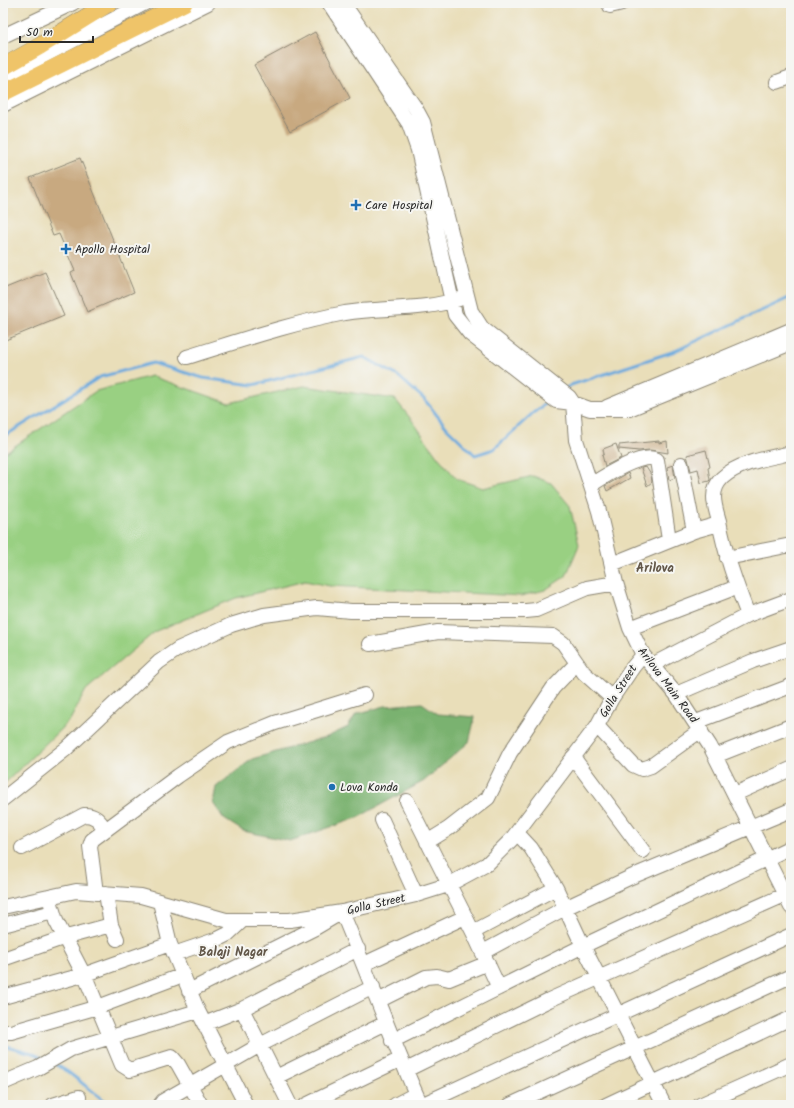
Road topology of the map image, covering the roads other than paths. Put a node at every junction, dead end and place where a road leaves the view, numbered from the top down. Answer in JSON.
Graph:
{"nodes":[{"id":1,"x":73,"y":3,"type":"edge"},
{"id":2,"x":109,"y":3,"type":"edge"},
{"id":3,"x":145,"y":3,"type":"edge"},
{"id":4,"x":184,"y":3,"type":"edge"},
{"id":5,"x":208,"y":3,"type":"edge"},
{"id":6,"x":329,"y":3,"type":"edge"},
{"id":7,"x":343,"y":3,"type":"edge"},
{"id":8,"x":3,"y":36,"type":"edge"},
{"id":9,"x":3,"y":67,"type":"edge"},
{"id":10,"x":3,"y":77,"type":"edge"},
{"id":11,"x":791,"y":77,"type":"edge"},
{"id":12,"x":777,"y":82,"type":"dead end"},
{"id":13,"x":3,"y":93,"type":"edge"},
{"id":14,"x":3,"y":105,"type":"edge"},
{"id":15,"x":467,"y":297,"type":"junction"},
{"id":16,"x":451,"y":302,"type":"junction"},
{"id":17,"x":791,"y":330,"type":"edge"},
{"id":18,"x":791,"y":342,"type":"edge"},
{"id":19,"x":187,"y":357,"type":"dead end"},
{"id":20,"x":560,"y":396,"type":"junction"},
{"id":21,"x":600,"y":409,"type":"junction"},
{"id":22,"x":791,"y":453,"type":"edge"},
{"id":23,"x":681,"y":464,"type":"dead end"},
{"id":24,"x":591,"y":485,"type":"junction"},
{"id":25,"x":719,"y":524,"type":"junction"},
{"id":26,"x":694,"y":531,"type":"junction"},
{"id":27,"x":670,"y":540,"type":"junction"},
{"id":28,"x":791,"y":545,"type":"edge"},
{"id":29,"x":727,"y":558,"type":"junction"},
{"id":30,"x":612,"y":564,"type":"junction"},
{"id":31,"x":616,"y":583,"type":"junction"},
{"id":32,"x":737,"y":587,"type":"junction"},
{"id":33,"x":791,"y":599,"type":"edge"},
{"id":34,"x":748,"y":615,"type":"junction"},
{"id":35,"x":630,"y":628,"type":"junction"},
{"id":36,"x":370,"y":644,"type":"dead end"},
{"id":37,"x":791,"y":648,"type":"edge"},
{"id":38,"x":647,"y":660,"type":"junction"},
{"id":39,"x":577,"y":663,"type":"junction"},
{"id":40,"x":791,"y":686,"type":"edge"},
{"id":41,"x":676,"y":694,"type":"junction"},
{"id":42,"x":365,"y":695,"type":"dead end"},
{"id":43,"x":612,"y":698,"type":"junction"},
{"id":44,"x":597,"y":726,"type":"junction"},
{"id":45,"x":698,"y":726,"type":"junction"},
{"id":46,"x":791,"y":726,"type":"edge"},
{"id":47,"x":715,"y":756,"type":"junction"},
{"id":48,"x":572,"y":757,"type":"junction"},
{"id":49,"x":791,"y":769,"type":"edge"},
{"id":50,"x":734,"y":794,"type":"junction"},
{"id":51,"x":3,"y":799,"type":"edge"},
{"id":52,"x":407,"y":801,"type":"dead end"},
{"id":53,"x":791,"y":810,"type":"edge"},
{"id":54,"x":382,"y":820,"type":"dead end"},
{"id":55,"x":751,"y":827,"type":"junction"},
{"id":56,"x":105,"y":829,"type":"junction"},
{"id":57,"x":517,"y":833,"type":"junction"},
{"id":58,"x":427,"y":842,"type":"junction"},
{"id":59,"x":791,"y":847,"type":"edge"},
{"id":60,"x":22,"y":848,"type":"dead end"},
{"id":61,"x":643,"y":851,"type":"dead end"},
{"id":62,"x":766,"y":858,"type":"junction"},
{"id":63,"x":448,"y":885,"type":"junction"},
{"id":64,"x":556,"y":888,"type":"junction"},
{"id":65,"x":101,"y":893,"type":"junction"},
{"id":66,"x":416,"y":895,"type":"junction"},
{"id":67,"x":49,"y":897,"type":"junction"},
{"id":68,"x":789,"y":898,"type":"edge"},
{"id":69,"x":160,"y":902,"type":"junction"},
{"id":70,"x":3,"y":907,"type":"edge"},
{"id":71,"x":565,"y":908,"type":"junction"},
{"id":72,"x":53,"y":912,"type":"junction"},
{"id":73,"x":342,"y":912,"type":"junction"},
{"id":74,"x":465,"y":917,"type":"junction"},
{"id":75,"x":243,"y":920,"type":"junction"},
{"id":76,"x":3,"y":925,"type":"edge"},
{"id":77,"x":111,"y":925,"type":"junction"},
{"id":78,"x":473,"y":932,"type":"junction"},
{"id":79,"x":791,"y":935,"type":"edge"},
{"id":80,"x":63,"y":938,"type":"junction"},
{"id":81,"x":118,"y":939,"type":"dead end"},
{"id":82,"x":583,"y":946,"type":"junction"},
{"id":83,"x":172,"y":949,"type":"junction"},
{"id":84,"x":358,"y":949,"type":"junction"},
{"id":85,"x":485,"y":958,"type":"junction"},
{"id":86,"x":3,"y":959,"type":"edge"},
{"id":87,"x":364,"y":964,"type":"junction"},
{"id":88,"x":83,"y":975,"type":"junction"},
{"id":89,"x":183,"y":975,"type":"junction"},
{"id":90,"x":791,"y":976,"type":"edge"},
{"id":91,"x":600,"y":978,"type":"junction"},
{"id":92,"x":373,"y":987,"type":"junction"},
{"id":93,"x":499,"y":988,"type":"junction"},
{"id":94,"x":189,"y":991,"type":"junction"},
{"id":95,"x":3,"y":997,"type":"edge"},
{"id":96,"x":378,"y":1001,"type":"junction"},
{"id":97,"x":98,"y":1007,"type":"junction"},
{"id":98,"x":242,"y":1009,"type":"junction"},
{"id":99,"x":198,"y":1011,"type":"junction"},
{"id":100,"x":618,"y":1014,"type":"junction"},
{"id":101,"x":791,"y":1018,"type":"edge"},
{"id":102,"x":386,"y":1023,"type":"junction"},
{"id":103,"x":204,"y":1024,"type":"junction"},
{"id":104,"x":3,"y":1032,"type":"edge"},
{"id":105,"x":111,"y":1037,"type":"junction"},
{"id":106,"x":392,"y":1041,"type":"junction"},
{"id":107,"x":260,"y":1045,"type":"junction"},
{"id":108,"x":636,"y":1048,"type":"junction"},
{"id":109,"x":791,"y":1064,"type":"edge"},
{"id":110,"x":403,"y":1065,"type":"junction"},
{"id":111,"x":226,"y":1066,"type":"junction"},
{"id":112,"x":276,"y":1077,"type":"junction"},
{"id":113,"x":3,"y":1083,"type":"edge"},
{"id":114,"x":653,"y":1084,"type":"junction"},
{"id":115,"x":191,"y":1085,"type":"junction"},
{"id":116,"x":79,"y":1097,"type":"dead end"},
{"id":117,"x":420,"y":1101,"type":"edge"},
{"id":118,"x":53,"y":1105,"type":"edge"},
{"id":119,"x":160,"y":1105,"type":"edge"},
{"id":120,"x":201,"y":1105,"type":"edge"},
{"id":121,"x":246,"y":1105,"type":"edge"},
{"id":122,"x":290,"y":1105,"type":"edge"},
{"id":123,"x":306,"y":1105,"type":"edge"},
{"id":124,"x":395,"y":1105,"type":"edge"},
{"id":125,"x":510,"y":1105,"type":"edge"},
{"id":126,"x":606,"y":1105,"type":"edge"},
{"id":127,"x":664,"y":1105,"type":"edge"},
{"id":128,"x":700,"y":1105,"type":"edge"}],
"edges":[{"from":1,"to":8,"type":"street"},
{"from":2,"to":9,"type":"main road"},
{"from":3,"to":10,"type":"street"},
{"from":4,"to":13,"type":"main road"},
{"from":5,"to":14,"type":"street"},
{"from":6,"to":16,"type":"street"},
{"from":7,"to":15,"type":"street"},
{"from":11,"to":12,"type":"street"},
{"from":15,"to":16,"type":"street"},
{"from":15,"to":20,"type":"street"},
{"from":16,"to":19,"type":"street"},
{"from":16,"to":20,"type":"street"},
{"from":17,"to":21,"type":"street"},
{"from":18,"to":21,"type":"street"},
{"from":20,"to":21,"type":"street"},
{"from":20,"to":24,"type":"street","name":"Arilova Main Road"},
{"from":22,"to":25,"type":"street"},
{"from":23,"to":26,"type":"street"},
{"from":24,"to":27,"type":"street"},
{"from":24,"to":30,"type":"street","name":"Arilova Main Road"},
{"from":25,"to":26,"type":"street"},
{"from":25,"to":29,"type":"street"},
{"from":26,"to":27,"type":"street"},
{"from":27,"to":30,"type":"street"},
{"from":28,"to":29,"type":"street"},
{"from":29,"to":32,"type":"street"},
{"from":30,"to":31,"type":"street","name":"Arilova Main Road"},
{"from":31,"to":35,"type":"street","name":"Arilova Main Road"},
{"from":31,"to":51,"type":"street"},
{"from":32,"to":34,"type":"street"},
{"from":32,"to":35,"type":"street"},
{"from":33,"to":34,"type":"street"},
{"from":34,"to":38,"type":"street"},
{"from":35,"to":38,"type":"street","name":"Arilova Main Road"},
{"from":36,"to":39,"type":"street"},
{"from":37,"to":41,"type":"street"},
{"from":38,"to":41,"type":"street","name":"Arilova Main Road"},
{"from":38,"to":43,"type":"street","name":"Golla Street"},
{"from":39,"to":43,"type":"street"},
{"from":39,"to":58,"type":"street"},
{"from":40,"to":45,"type":"street"},
{"from":41,"to":45,"type":"street","name":"Arilova Main Road"},
{"from":42,"to":56,"type":"street"},
{"from":43,"to":44,"type":"street","name":"Golla Street"},
{"from":44,"to":45,"type":"street"},
{"from":44,"to":48,"type":"street","name":"Golla Street"},
{"from":45,"to":47,"type":"street","name":"Arilova Main Road"},
{"from":46,"to":47,"type":"street"},
{"from":47,"to":50,"type":"street","name":"Arilova Main Road"},
{"from":48,"to":57,"type":"street","name":"Golla Street"},
{"from":48,"to":61,"type":"street"},
{"from":49,"to":50,"type":"street"},
{"from":50,"to":55,"type":"street","name":"Arilova Main Road"},
{"from":52,"to":58,"type":"street"},
{"from":53,"to":55,"type":"street"},
{"from":54,"to":66,"type":"street"},
{"from":55,"to":62,"type":"street","name":"Arilova Main Road"},
{"from":55,"to":71,"type":"street"},
{"from":56,"to":60,"type":"street"},
{"from":56,"to":65,"type":"street"},
{"from":57,"to":63,"type":"street","name":"Golla Street"},
{"from":57,"to":64,"type":"street"},
{"from":58,"to":63,"type":"street"},
{"from":59,"to":62,"type":"street"},
{"from":62,"to":68,"type":"street","name":"Arilova Main Road"},
{"from":62,"to":82,"type":"street"},
{"from":63,"to":66,"type":"street","name":"Golla Street"},
{"from":63,"to":74,"type":"street"},
{"from":64,"to":71,"type":"street"},
{"from":64,"to":78,"type":"street"},
{"from":65,"to":67,"type":"street","name":"Golla Street"},
{"from":65,"to":69,"type":"street","name":"Golla Street"},
{"from":65,"to":77,"type":"street"},
{"from":66,"to":73,"type":"street","name":"Golla Street"},
{"from":67,"to":70,"type":"street","name":"Golla Street"},
{"from":67,"to":72,"type":"street"},
{"from":68,"to":91,"type":"street"},
{"from":69,"to":75,"type":"street","name":"Golla Street"},
{"from":69,"to":83,"type":"street"},
{"from":71,"to":82,"type":"street"},
{"from":71,"to":85,"type":"street"},
{"from":72,"to":76,"type":"street"},
{"from":72,"to":80,"type":"street"},
{"from":73,"to":75,"type":"street","name":"Golla Street"},
{"from":73,"to":84,"type":"street"},
{"from":73,"to":94,"type":"street"},
{"from":74,"to":78,"type":"street"},
{"from":74,"to":87,"type":"street"},
{"from":75,"to":83,"type":"street"},
{"from":77,"to":80,"type":"street"},
{"from":77,"to":81,"type":"street"},
{"from":78,"to":85,"type":"street"},
{"from":79,"to":100,"type":"street"},
{"from":80,"to":86,"type":"street"},
{"from":80,"to":88,"type":"street"},
{"from":82,"to":91,"type":"street"},
{"from":82,"to":93,"type":"street"},
{"from":83,"to":88,"type":"street"},
{"from":83,"to":89,"type":"street"},
{"from":84,"to":87,"type":"street"},
{"from":84,"to":98,"type":"street"},
{"from":85,"to":93,"type":"street"},
{"from":85,"to":96,"type":"street"},
{"from":87,"to":92,"type":"street"},
{"from":88,"to":95,"type":"street"},
{"from":88,"to":97,"type":"street"},
{"from":89,"to":94,"type":"street"},
{"from":89,"to":97,"type":"street"},
{"from":90,"to":108,"type":"street"},
{"from":91,"to":100,"type":"street"},
{"from":91,"to":110,"type":"street"},
{"from":92,"to":96,"type":"street"},
{"from":92,"to":107,"type":"street"},
{"from":93,"to":106,"type":"street"},
{"from":94,"to":99,"type":"street"},
{"from":96,"to":102,"type":"street"},
{"from":97,"to":104,"type":"street"},
{"from":97,"to":105,"type":"street"},
{"from":98,"to":103,"type":"street"},
{"from":98,"to":107,"type":"street"},
{"from":99,"to":103,"type":"street"},
{"from":99,"to":105,"type":"street"},
{"from":100,"to":108,"type":"street"},
{"from":100,"to":117,"type":"street"},
{"from":101,"to":114,"type":"street"},
{"from":102,"to":106,"type":"street"},
{"from":102,"to":112,"type":"street"},
{"from":103,"to":111,"type":"street"},
{"from":105,"to":113,"type":"street"},
{"from":105,"to":115,"type":"street"},
{"from":106,"to":110,"type":"street"},
{"from":107,"to":111,"type":"street"},
{"from":107,"to":112,"type":"street"},
{"from":108,"to":114,"type":"street"},
{"from":108,"to":125,"type":"street"},
{"from":109,"to":128,"type":"street"},
{"from":110,"to":117,"type":"street"},
{"from":110,"to":123,"type":"street"},
{"from":111,"to":115,"type":"street"},
{"from":111,"to":121,"type":"street"},
{"from":112,"to":122,"type":"street"},
{"from":114,"to":126,"type":"street"},
{"from":114,"to":127,"type":"street"},
{"from":115,"to":119,"type":"street"},
{"from":115,"to":120,"type":"street"},
{"from":116,"to":118,"type":"street"},
{"from":117,"to":124,"type":"street"}]}
